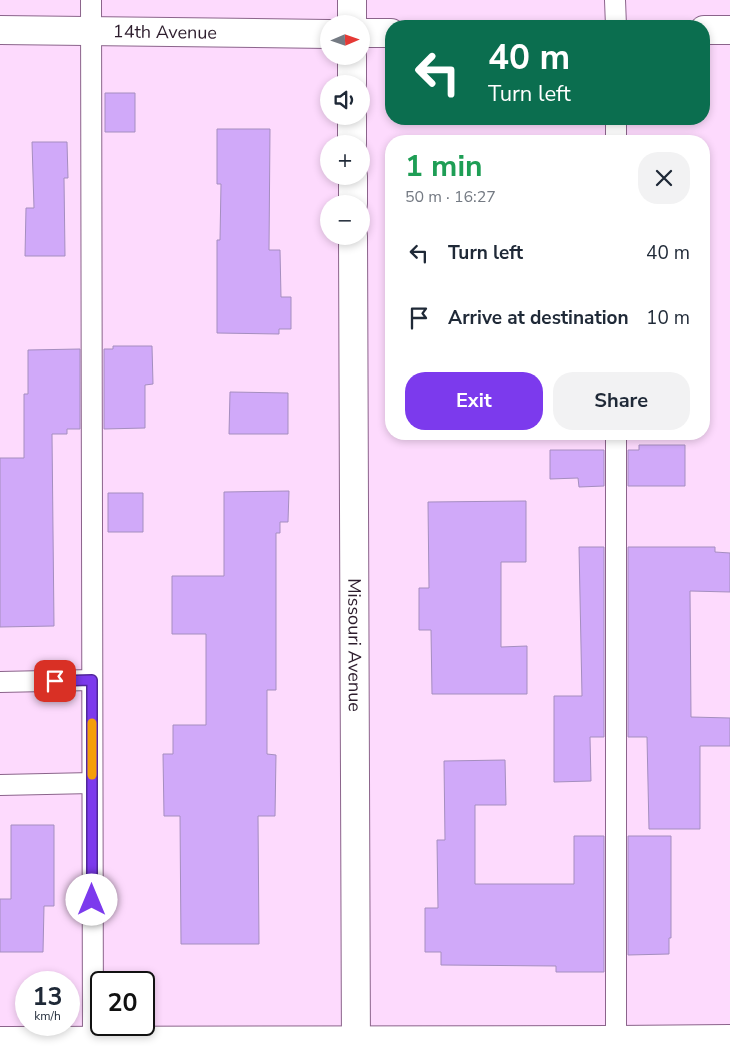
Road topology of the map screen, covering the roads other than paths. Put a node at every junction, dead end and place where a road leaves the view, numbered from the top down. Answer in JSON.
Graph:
{"nodes":[{"id":1,"x":91,"y":0,"type":"edge"},
{"id":2,"x":352,"y":0,"type":"edge"},
{"id":3,"x":616,"y":0,"type":"edge"},
{"id":4,"x":352,"y":15,"type":"edge"},
{"id":5,"x":616,"y":20,"type":"edge"},
{"id":6,"x":0,"y":30,"type":"edge"},
{"id":7,"x":710,"y":30,"type":"edge"},
{"id":8,"x":730,"y":30,"type":"edge"},
{"id":9,"x":91,"y":32,"type":"junction"},
{"id":10,"x":385,"y":33,"type":"edge"},
{"id":11,"x":320,"y":34,"type":"edge"},
{"id":12,"x":370,"y":34,"type":"edge"},
{"id":13,"x":353,"y":245,"type":"edge"},
{"id":14,"x":616,"y":440,"type":"edge"},
{"id":15,"x":92,"y":680,"type":"junction"},
{"id":16,"x":0,"y":682,"type":"edge"},
{"id":17,"x":92,"y":783,"type":"junction"},
{"id":18,"x":0,"y":785,"type":"edge"},
{"id":19,"x":730,"y":1039,"type":"edge"},
{"id":20,"x":0,"y":1041,"type":"edge"},
{"id":21,"x":356,"y":1046,"type":"edge"},
{"id":22,"x":616,"y":1046,"type":"edge"},
{"id":23,"x":93,"y":1047,"type":"edge"}],
"edges":[{"from":1,"to":9,"type":"lane"},
{"from":2,"to":4,"type":"street"},
{"from":3,"to":5,"type":"lane"},
{"from":6,"to":9,"type":"street","name":"14th Avenue"},
{"from":7,"to":8,"type":"street"},
{"from":9,"to":11,"type":"street","name":"14th Avenue"},
{"from":9,"to":15,"type":"lane"},
{"from":10,"to":12,"type":"street"},
{"from":13,"to":21,"type":"street","name":"Missouri Avenue"},
{"from":14,"to":22,"type":"lane"},
{"from":15,"to":16,"type":"lane"},
{"from":15,"to":17,"type":"lane"},
{"from":17,"to":18,"type":"lane"},
{"from":17,"to":23,"type":"lane"},
{"from":19,"to":22,"type":"street"},
{"from":20,"to":23,"type":"street"},
{"from":21,"to":22,"type":"street"},
{"from":21,"to":23,"type":"street"}]}
